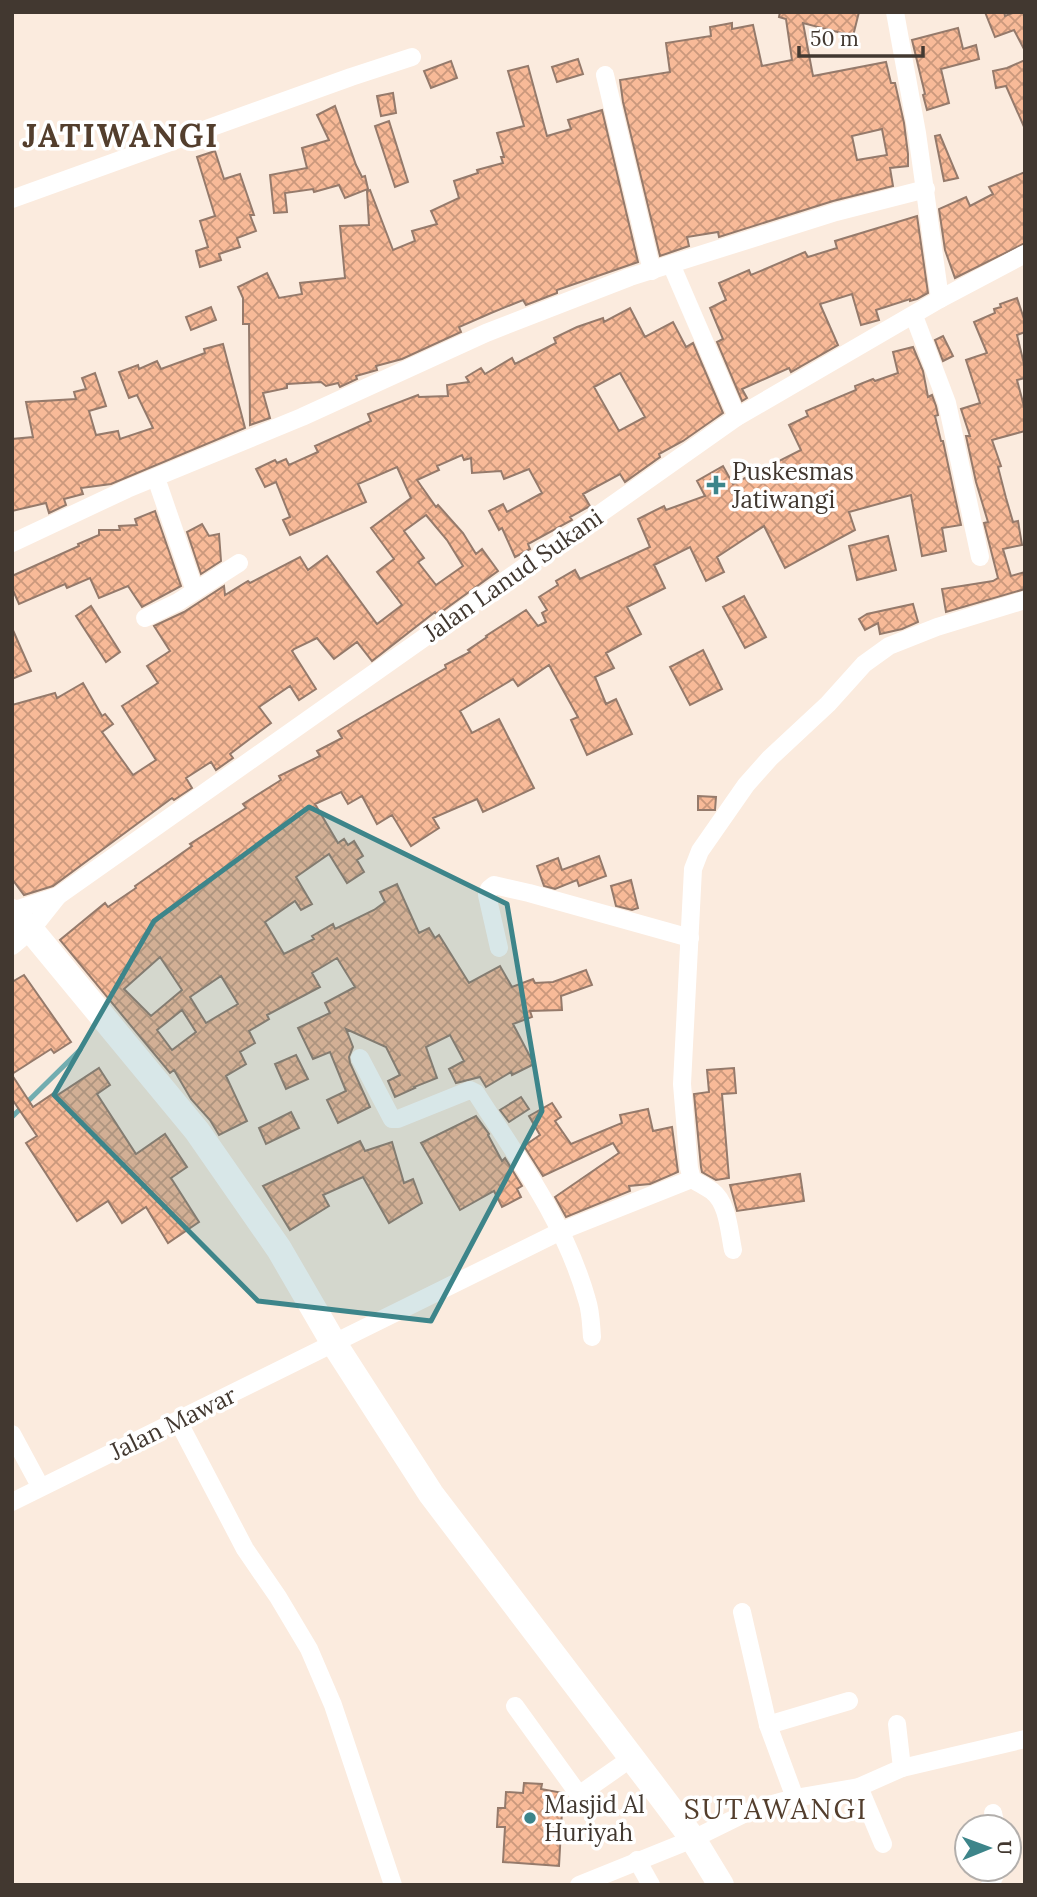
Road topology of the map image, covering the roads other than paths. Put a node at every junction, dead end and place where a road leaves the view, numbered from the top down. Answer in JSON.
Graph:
{"nodes":[{"id":1,"x":895,"y":12,"type":"edge"},
{"id":2,"x":412,"y":57,"type":"dead end"},
{"id":3,"x":605,"y":75,"type":"dead end"},
{"id":4,"x":926,"y":189,"type":"junction"},
{"id":5,"x":12,"y":199,"type":"edge"},
{"id":6,"x":1025,"y":254,"type":"edge"},
{"id":7,"x":671,"y":264,"type":"junction"},
{"id":8,"x":652,"y":271,"type":"junction"},
{"id":9,"x":940,"y":299,"type":"junction"},
{"id":10,"x":914,"y":316,"type":"junction"},
{"id":11,"x":737,"y":417,"type":"junction"},
{"id":12,"x":156,"y":478,"type":"junction"},
{"id":13,"x":12,"y":542,"type":"edge"},
{"id":14,"x":979,"y":557,"type":"dead end"},
{"id":15,"x":239,"y":563,"type":"dead end"},
{"id":16,"x":195,"y":591,"type":"junction"},
{"id":17,"x":1025,"y":600,"type":"edge"},
{"id":18,"x":145,"y":618,"type":"dead end"},
{"id":19,"x":58,"y":896,"type":"junction"},
{"id":20,"x":12,"y":912,"type":"edge"},
{"id":21,"x":22,"y":938,"type":"edge"},
{"id":22,"x":690,"y":938,"type":"junction"},
{"id":23,"x":499,"y":948,"type":"dead end"},
{"id":24,"x":360,"y":1058,"type":"dead end"},
{"id":25,"x":692,"y":1179,"type":"junction"},
{"id":26,"x":561,"y":1231,"type":"junction"},
{"id":27,"x":733,"y":1250,"type":"dead end"},
{"id":28,"x":592,"y":1337,"type":"dead end"},
{"id":29,"x":333,"y":1342,"type":"junction"},
{"id":30,"x":178,"y":1421,"type":"junction"},
{"id":31,"x":12,"y":1434,"type":"edge"},
{"id":32,"x":40,"y":1486,"type":"junction"},
{"id":33,"x":12,"y":1502,"type":"edge"},
{"id":34,"x":742,"y":1612,"type":"dead end"},
{"id":35,"x":849,"y":1701,"type":"dead end"},
{"id":36,"x":514,"y":1706,"type":"dead end"},
{"id":37,"x":897,"y":1724,"type":"dead end"},
{"id":38,"x":768,"y":1725,"type":"junction"},
{"id":39,"x":1025,"y":1739,"type":"edge"},
{"id":40,"x":631,"y":1759,"type":"junction"},
{"id":41,"x":902,"y":1768,"type":"junction"},
{"id":42,"x":859,"y":1787,"type":"junction"},
{"id":43,"x":795,"y":1798,"type":"junction"},
{"id":44,"x":693,"y":1839,"type":"junction"},
{"id":45,"x":883,"y":1844,"type":"dead end"},
{"id":46,"x":637,"y":1860,"type":"junction"},
{"id":47,"x":393,"y":1885,"type":"edge"},
{"id":48,"x":579,"y":1885,"type":"edge"},
{"id":49,"x":651,"y":1885,"type":"edge"},
{"id":50,"x":721,"y":1885,"type":"edge"}],
"edges":[{"from":1,"to":4,"type":"street"},
{"from":2,"to":5,"type":"street"},
{"from":3,"to":8,"type":"street"},
{"from":4,"to":7,"type":"street"},
{"from":4,"to":9,"type":"street"},
{"from":6,"to":9,"type":"street","name":"Jalan Lanud Sukani"},
{"from":7,"to":8,"type":"street"},
{"from":7,"to":11,"type":"street"},
{"from":8,"to":12,"type":"street"},
{"from":9,"to":10,"type":"street","name":"Jalan Lanud Sukani"},
{"from":10,"to":11,"type":"street","name":"Jalan Lanud Sukani"},
{"from":10,"to":14,"type":"street"},
{"from":11,"to":19,"type":"street","name":"Jalan Lanud Sukani"},
{"from":12,"to":13,"type":"street"},
{"from":12,"to":16,"type":"street"},
{"from":15,"to":16,"type":"street"},
{"from":16,"to":18,"type":"street"},
{"from":17,"to":22,"type":"street"},
{"from":19,"to":20,"type":"street","name":"Jalan Lanud Sukani"},
{"from":19,"to":21,"type":"street"},
{"from":20,"to":21,"type":"highway"},
{"from":21,"to":29,"type":"highway"},
{"from":22,"to":23,"type":"street"},
{"from":22,"to":25,"type":"street"},
{"from":24,"to":26,"type":"street"},
{"from":25,"to":26,"type":"street","name":"Jalan Mawar"},
{"from":25,"to":27,"type":"street"},
{"from":26,"to":28,"type":"street"},
{"from":26,"to":29,"type":"street","name":"Jalan Mawar"},
{"from":29,"to":30,"type":"street","name":"Jalan Mawar"},
{"from":29,"to":40,"type":"highway"},
{"from":30,"to":32,"type":"street","name":"Jalan Mawar"},
{"from":30,"to":47,"type":"street"},
{"from":31,"to":32,"type":"street"},
{"from":32,"to":33,"type":"street","name":"Jalan Mawar"},
{"from":34,"to":38,"type":"street"},
{"from":35,"to":38,"type":"street"},
{"from":36,"to":40,"type":"street"},
{"from":37,"to":41,"type":"street"},
{"from":38,"to":43,"type":"street"},
{"from":39,"to":41,"type":"street"},
{"from":40,"to":44,"type":"highway"},
{"from":41,"to":42,"type":"street"},
{"from":42,"to":43,"type":"street"},
{"from":42,"to":45,"type":"street"},
{"from":43,"to":44,"type":"street"},
{"from":44,"to":46,"type":"street"},
{"from":44,"to":50,"type":"highway"},
{"from":46,"to":48,"type":"street"},
{"from":46,"to":49,"type":"street"}]}
